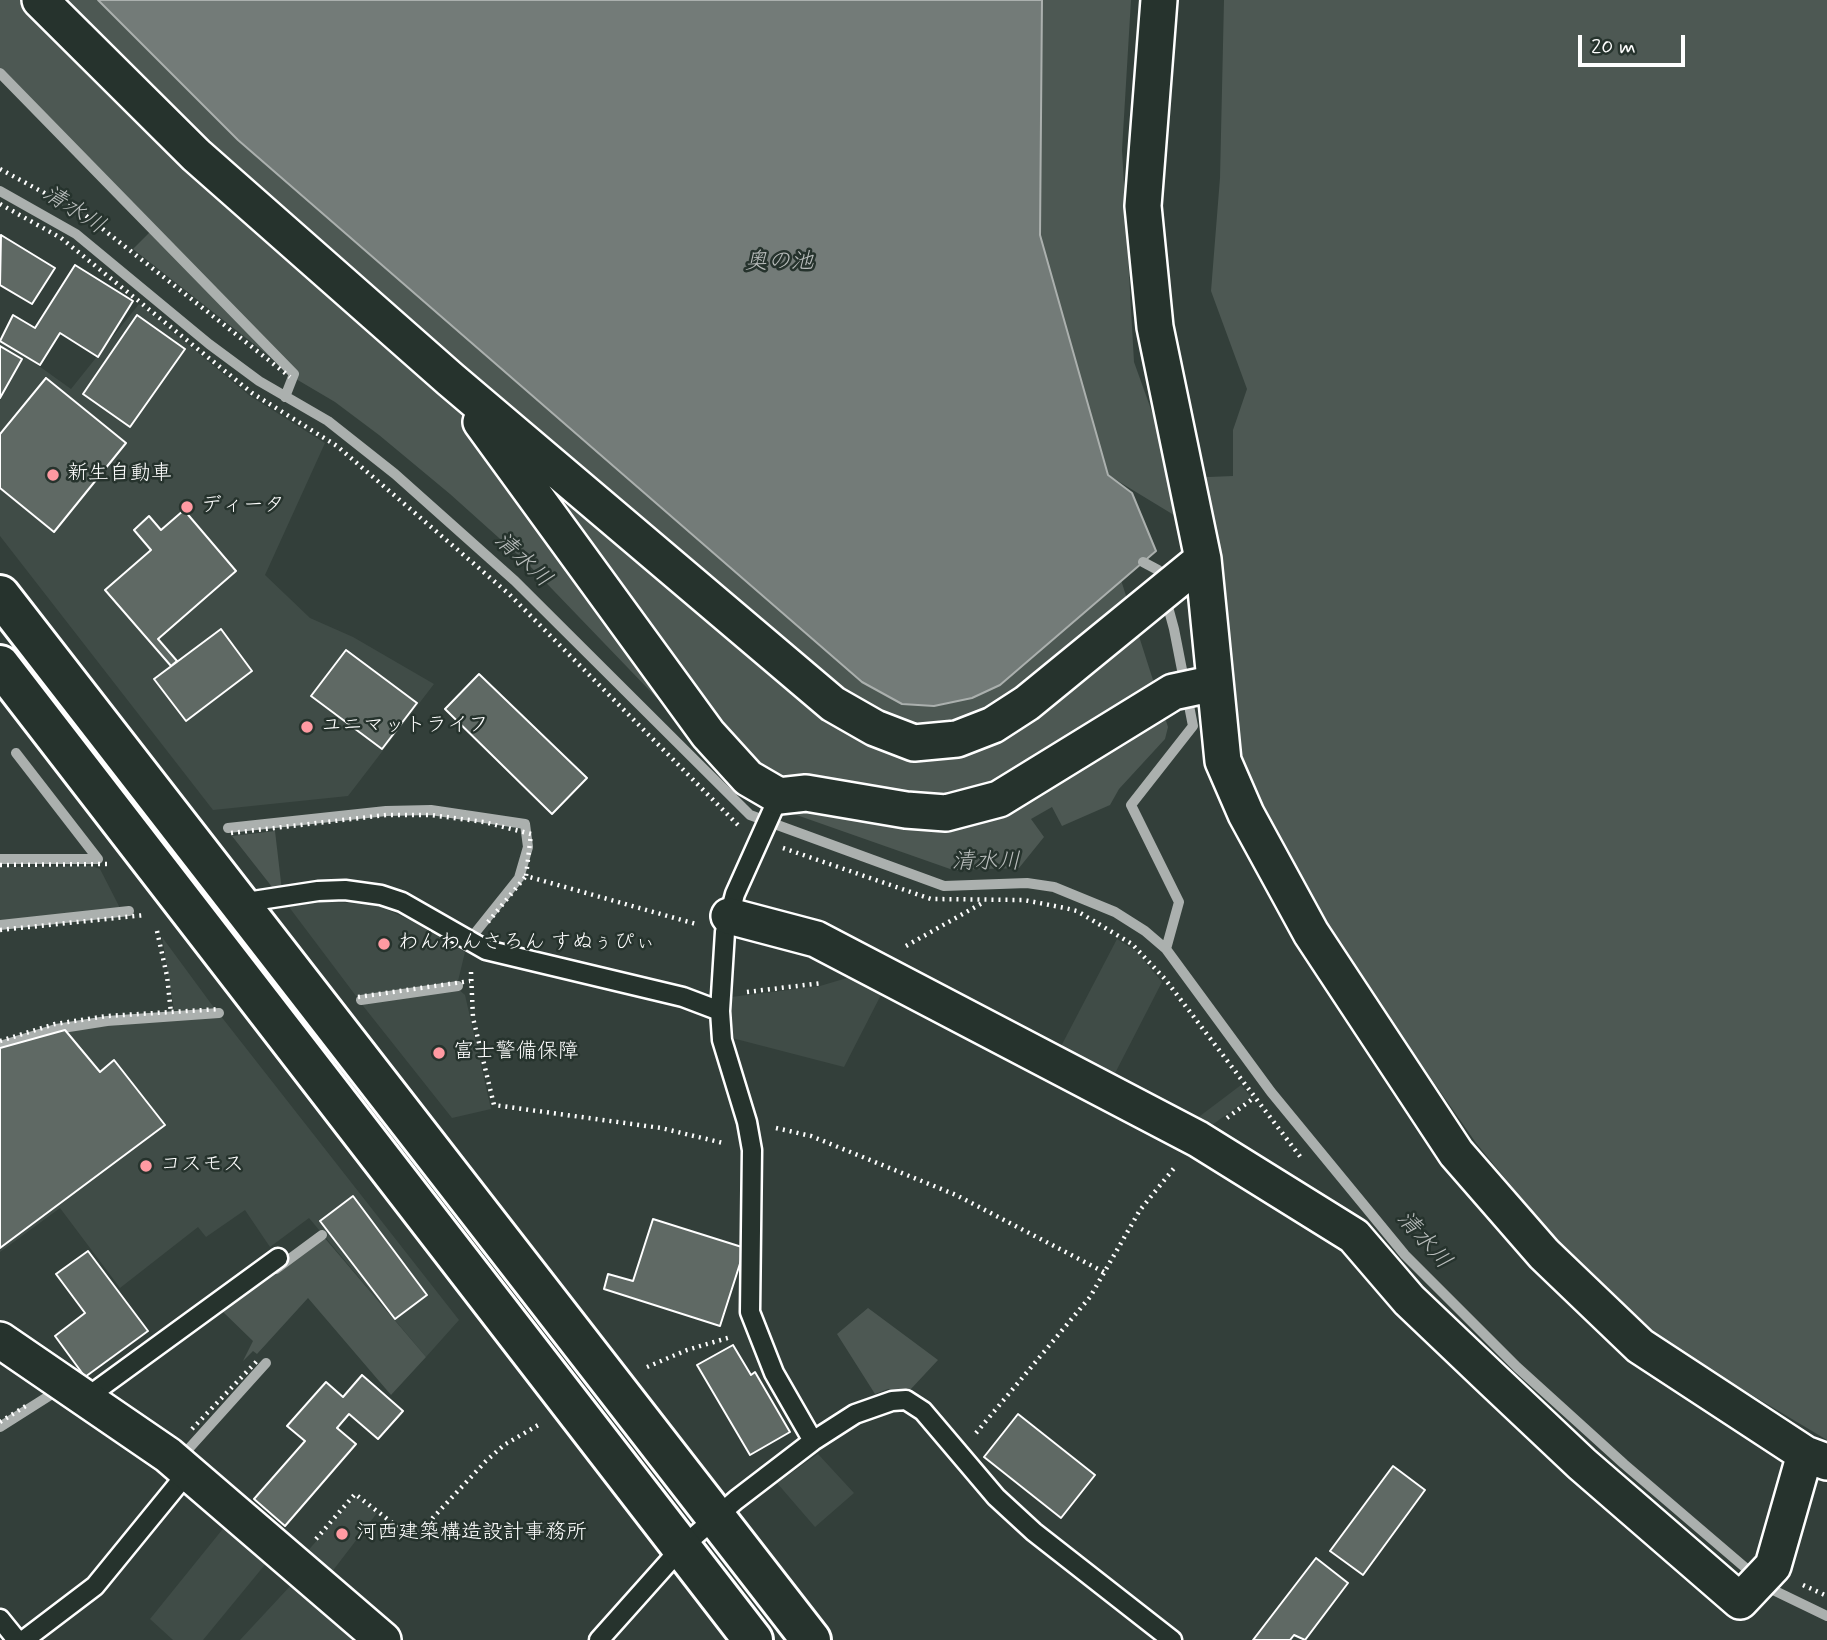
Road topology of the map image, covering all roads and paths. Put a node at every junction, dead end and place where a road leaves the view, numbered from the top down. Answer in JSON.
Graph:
{"nodes":[{"id":1,"x":40,"y":0,"type":"edge"},
{"id":2,"x":1159,"y":0,"type":"edge"},
{"id":3,"x":0,"y":169,"type":"edge"},
{"id":4,"x":0,"y":204,"type":"edge"},
{"id":5,"x":290,"y":377,"type":"dead end"},
{"id":6,"x":450,"y":379,"type":"junction"},
{"id":7,"x":1203,"y":559,"type":"junction"},
{"id":8,"x":0,"y":595,"type":"edge"},
{"id":9,"x":0,"y":665,"type":"edge"},
{"id":10,"x":1198,"y":686,"type":"junction"},
{"id":11,"x":777,"y":803,"type":"junction"},
{"id":12,"x":219,"y":834,"type":"dead end"},
{"id":13,"x":759,"y":837,"type":"junction"},
{"id":14,"x":0,"y":864,"type":"edge"},
{"id":15,"x":115,"y":864,"type":"dead end"},
{"id":16,"x":526,"y":876,"type":"junction"},
{"id":17,"x":240,"y":903,"type":"junction"},
{"id":18,"x":154,"y":914,"type":"dead end"},
{"id":19,"x":155,"y":923,"type":"dead end"},
{"id":20,"x":727,"y":924,"type":"junction"},
{"id":21,"x":0,"y":930,"type":"edge"},
{"id":22,"x":474,"y":944,"type":"junction"},
{"id":23,"x":470,"y":981,"type":"junction"},
{"id":24,"x":346,"y":999,"type":"dead end"},
{"id":25,"x":229,"y":1009,"type":"dead end"},
{"id":26,"x":720,"y":1011,"type":"junction"},
{"id":27,"x":171,"y":1013,"type":"junction"},
{"id":28,"x":0,"y":1041,"type":"edge"},
{"id":29,"x":1255,"y":1097,"type":"junction"},
{"id":30,"x":747,"y":1122,"type":"junction"},
{"id":31,"x":1198,"y":1139,"type":"junction"},
{"id":32,"x":752,"y":1150,"type":"junction"},
{"id":33,"x":1310,"y":1169,"type":"dead end"},
{"id":34,"x":278,"y":1258,"type":"dead end"},
{"id":35,"x":1104,"y":1272,"type":"junction"},
{"id":36,"x":755,"y":1331,"type":"junction"},
{"id":37,"x":0,"y":1340,"type":"edge"},
{"id":38,"x":257,"y":1361,"type":"dead end"},
{"id":39,"x":635,"y":1373,"type":"dead end"},
{"id":40,"x":86,"y":1398,"type":"junction"},
{"id":41,"x":548,"y":1419,"type":"dead end"},
{"id":42,"x":813,"y":1441,"type":"junction"},
{"id":43,"x":958,"y":1455,"type":"junction"},
{"id":44,"x":1816,"y":1458,"type":"edge"},
{"id":45,"x":178,"y":1464,"type":"junction"},
{"id":46,"x":717,"y":1516,"type":"junction"},
{"id":47,"x":682,"y":1547,"type":"junction"},
{"id":48,"x":295,"y":1563,"type":"junction"},
{"id":49,"x":0,"y":1619,"type":"edge"},
{"id":50,"x":18,"y":1640,"type":"edge"},
{"id":51,"x":24,"y":1640,"type":"edge"},
{"id":52,"x":383,"y":1640,"type":"edge"},
{"id":53,"x":599,"y":1640,"type":"edge"},
{"id":54,"x":753,"y":1640,"type":"edge"},
{"id":55,"x":811,"y":1640,"type":"edge"},
{"id":56,"x":1172,"y":1640,"type":"edge"}],
"edges":[{"from":1,"to":6,"type":"street"},
{"from":2,"to":7,"type":"street"},
{"from":3,"to":5,"type":"path"},
{"from":4,"to":13,"type":"path"},
{"from":6,"to":7,"type":"street"},
{"from":6,"to":11,"type":"street"},
{"from":7,"to":10,"type":"street"},
{"from":8,"to":17,"type":"street"},
{"from":9,"to":47,"type":"street"},
{"from":10,"to":11,"type":"street"},
{"from":10,"to":44,"type":"street"},
{"from":11,"to":13,"type":"lane"},
{"from":12,"to":16,"type":"path"},
{"from":13,"to":20,"type":"lane"},
{"from":13,"to":29,"type":"path"},
{"from":14,"to":15,"type":"path"},
{"from":16,"to":20,"type":"path"},
{"from":16,"to":22,"type":"path"},
{"from":17,"to":22,"type":"lane"},
{"from":17,"to":46,"type":"street"},
{"from":18,"to":21,"type":"path"},
{"from":19,"to":27,"type":"path"},
{"from":20,"to":26,"type":"lane"},
{"from":20,"to":31,"type":"street"},
{"from":22,"to":23,"type":"path"},
{"from":22,"to":26,"type":"lane"},
{"from":23,"to":24,"type":"path"},
{"from":23,"to":32,"type":"path"},
{"from":25,"to":27,"type":"path"},
{"from":26,"to":30,"type":"lane"},
{"from":27,"to":28,"type":"path"},
{"from":29,"to":31,"type":"path"},
{"from":29,"to":33,"type":"path"},
{"from":30,"to":32,"type":"lane"},
{"from":30,"to":35,"type":"path"},
{"from":31,"to":35,"type":"path"},
{"from":31,"to":44,"type":"street"},
{"from":32,"to":36,"type":"lane"},
{"from":34,"to":40,"type":"lane"},
{"from":35,"to":43,"type":"path"},
{"from":36,"to":39,"type":"path"},
{"from":36,"to":42,"type":"lane"},
{"from":37,"to":40,"type":"street"},
{"from":38,"to":45,"type":"path"},
{"from":40,"to":45,"type":"street"},
{"from":41,"to":48,"type":"path"},
{"from":42,"to":43,"type":"lane"},
{"from":42,"to":46,"type":"lane"},
{"from":43,"to":56,"type":"lane"},
{"from":45,"to":48,"type":"street"},
{"from":45,"to":51,"type":"lane"},
{"from":46,"to":47,"type":"lane"},
{"from":46,"to":55,"type":"street"},
{"from":47,"to":53,"type":"lane"},
{"from":47,"to":54,"type":"street"},
{"from":48,"to":52,"type":"street"},
{"from":49,"to":50,"type":"lane"}]}
